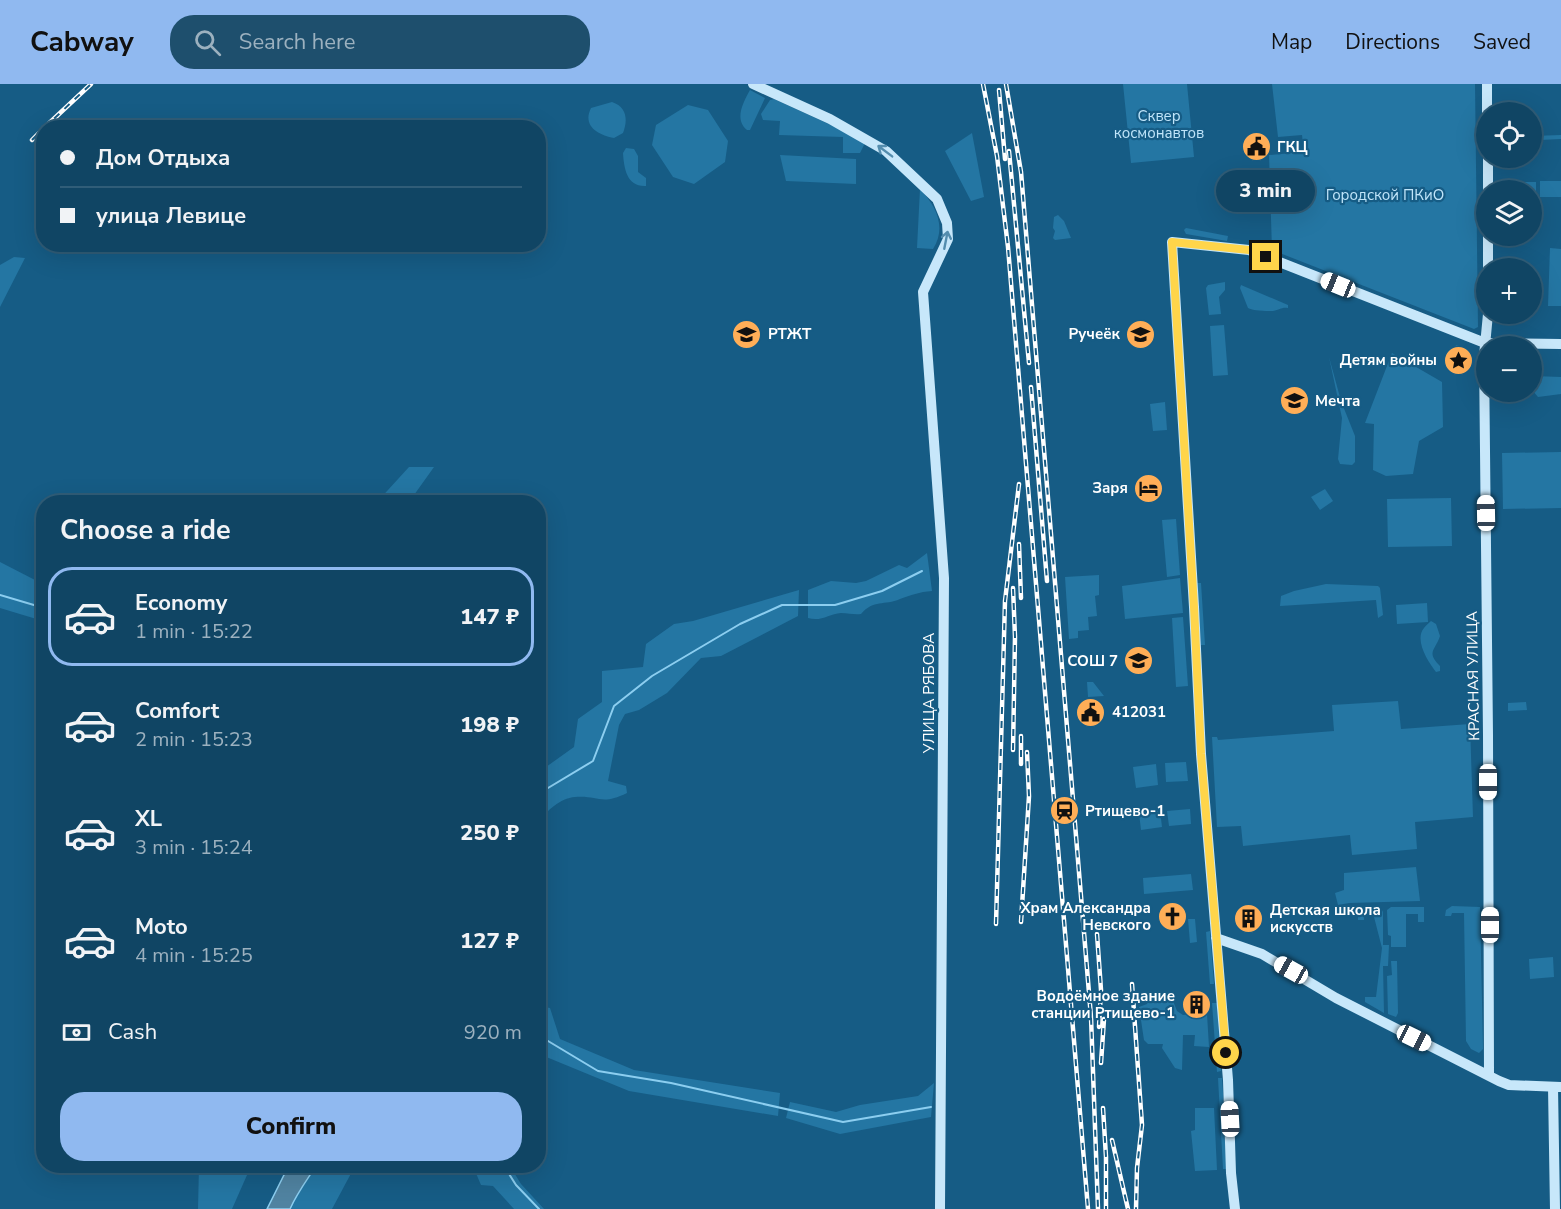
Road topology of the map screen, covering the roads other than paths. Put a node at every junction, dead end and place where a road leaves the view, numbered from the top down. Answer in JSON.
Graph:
{"nodes":[{"id":1,"x":753,"y":84,"type":"edge"},
{"id":2,"x":1487,"y":84,"type":"edge"},
{"id":3,"x":1487,"y":102,"type":"edge"},
{"id":4,"x":1476,"y":339,"type":"edge"},
{"id":5,"x":1542,"y":344,"type":"edge"},
{"id":6,"x":1561,"y":344,"type":"edge"},
{"id":7,"x":1485,"y":402,"type":"edge"},
{"id":8,"x":1216,"y":938,"type":"junction"},
{"id":9,"x":1489,"y":1075,"type":"junction"},
{"id":10,"x":1557,"y":1087,"type":"edge"},
{"id":11,"x":940,"y":1209,"type":"edge"},
{"id":12,"x":1235,"y":1209,"type":"edge"},
{"id":13,"x":1555,"y":1209,"type":"edge"}],
"edges":[{"from":11,"to":1,"type":"street","name":"УЛИЦА РЯБОВА","one_way":true},
{"from":2,"to":3,"type":"street"},
{"from":4,"to":8,"type":"street"},
{"from":5,"to":6,"type":"street"},
{"from":7,"to":9,"type":"street","name":"КРАСНАЯ УЛИЦА"},
{"from":8,"to":9,"type":"street"},
{"from":8,"to":12,"type":"street"},
{"from":9,"to":10,"type":"street"},
{"from":10,"to":13,"type":"street"}]}
